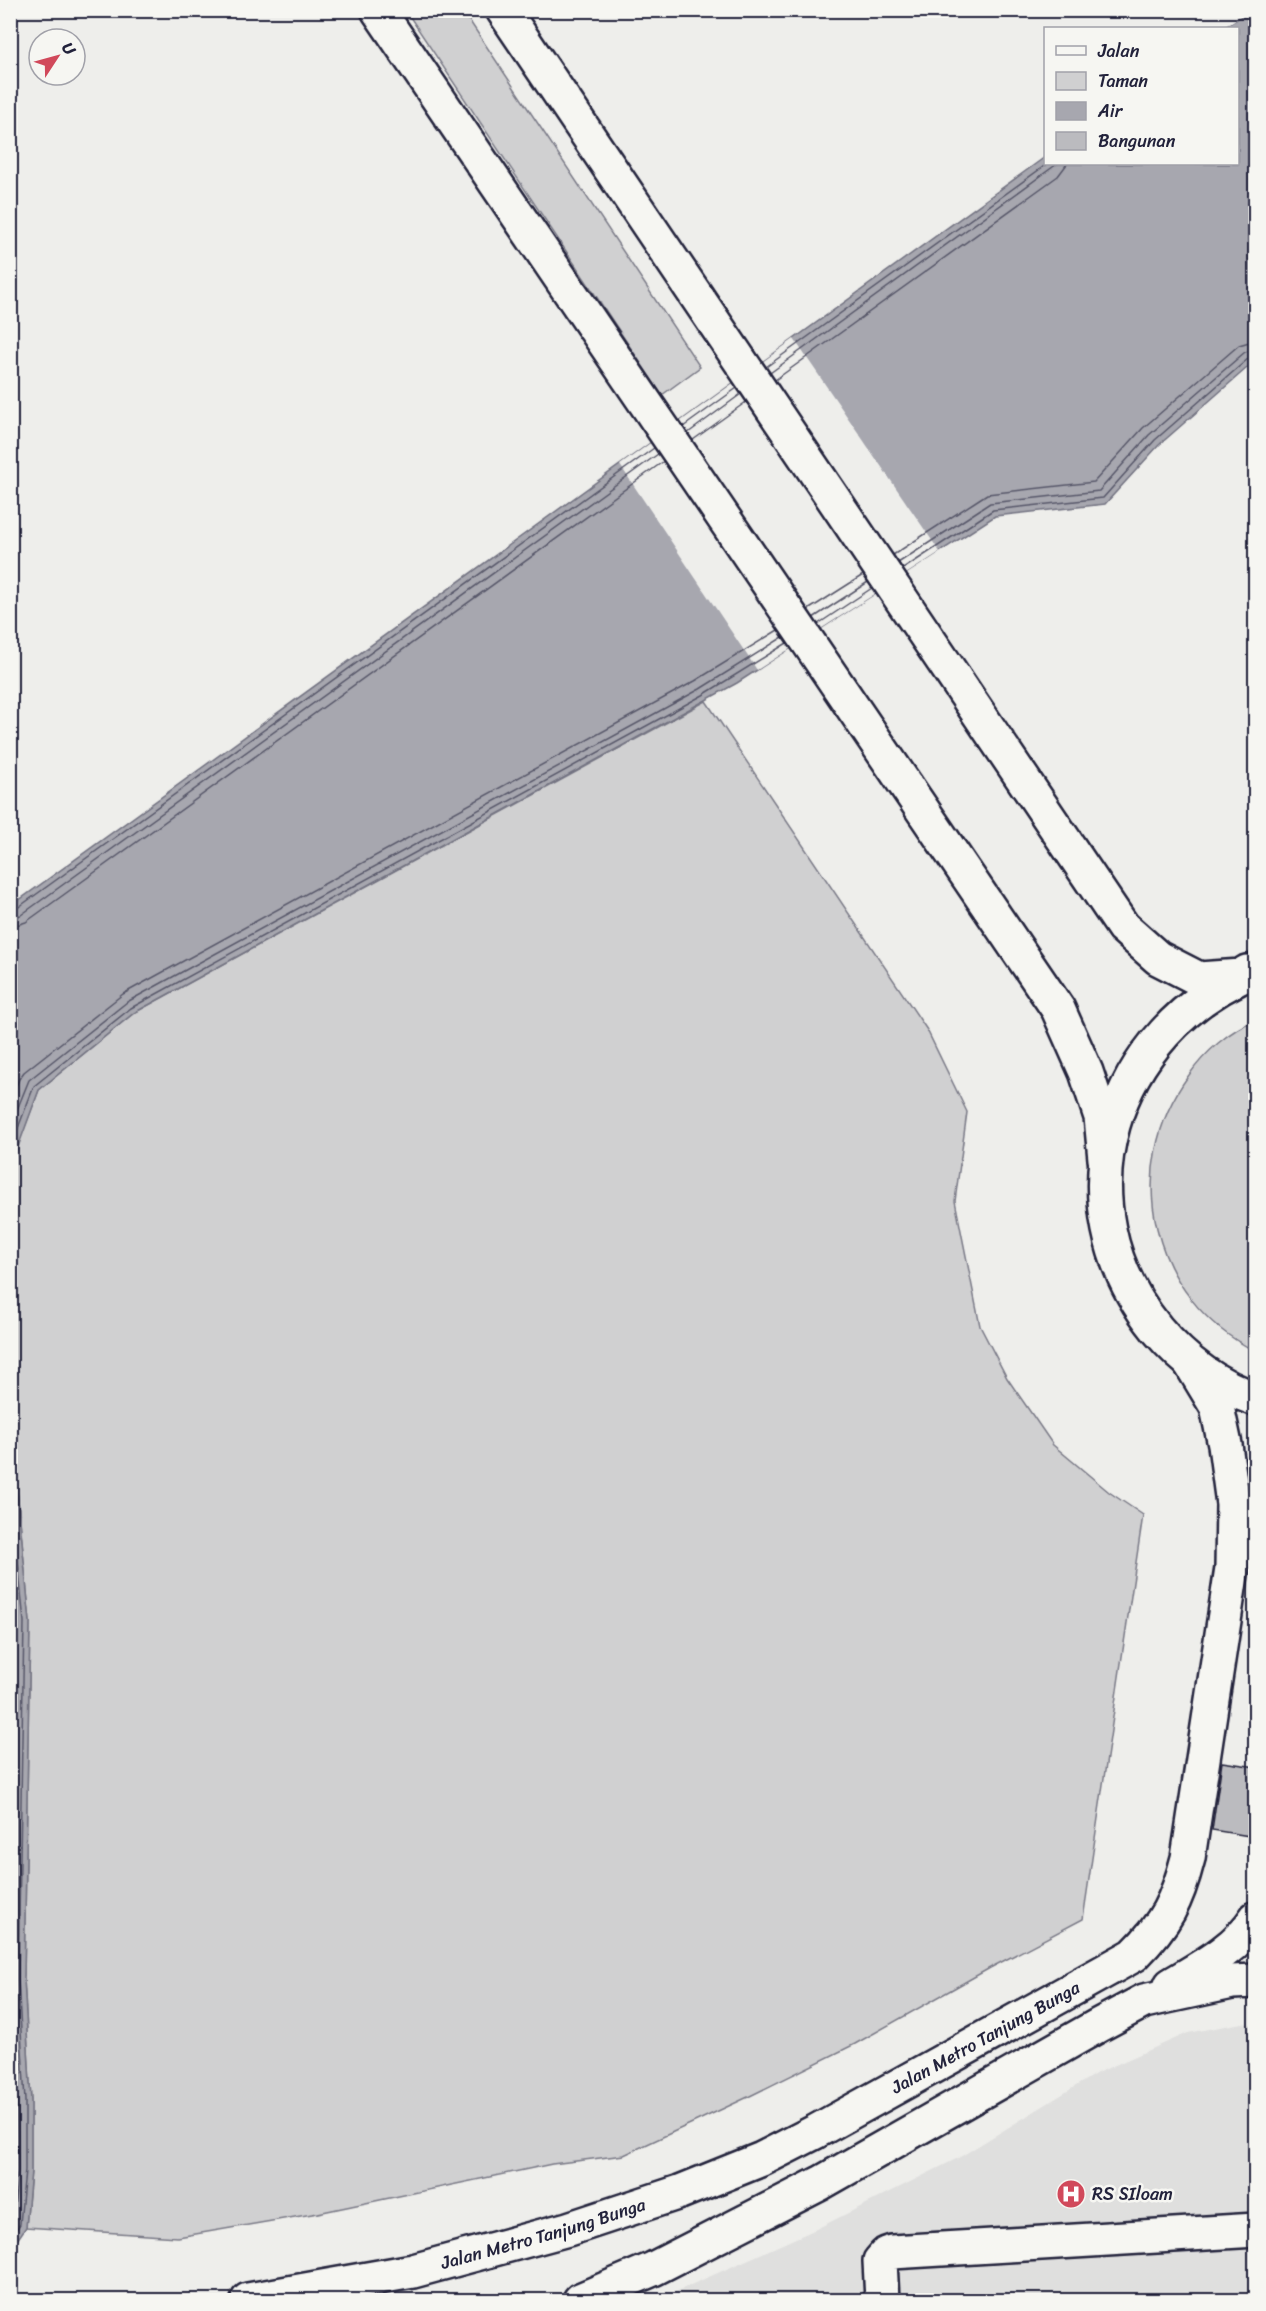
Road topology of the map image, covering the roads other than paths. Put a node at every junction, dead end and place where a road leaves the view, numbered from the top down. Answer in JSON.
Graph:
{"nodes":[{"id":1,"x":378,"y":10,"type":"edge"},
{"id":2,"x":503,"y":10,"type":"edge"},
{"id":3,"x":1251,"y":971,"type":"edge"},
{"id":4,"x":1105,"y":1166,"type":"junction"},
{"id":5,"x":1191,"y":1364,"type":"junction"},
{"id":6,"x":1256,"y":1399,"type":"edge"},
{"id":7,"x":1254,"y":1924,"type":"edge"},
{"id":8,"x":1256,"y":1981,"type":"edge"},
{"id":9,"x":1144,"y":2001,"type":"junction"},
{"id":10,"x":1256,"y":2230,"type":"edge"},
{"id":11,"x":248,"y":2301,"type":"edge"},
{"id":12,"x":580,"y":2301,"type":"edge"},
{"id":13,"x":882,"y":2301,"type":"edge"}],
"edges":[{"from":1,"to":4,"type":"main road"},
{"from":2,"to":3,"type":"main road"},
{"from":3,"to":4,"type":"main road"},
{"from":4,"to":5,"type":"main road"},
{"from":5,"to":6,"type":"main road"},
{"from":5,"to":11,"type":"main road","name":"Jalan Metro Tanjung Bunga"},
{"from":7,"to":9,"type":"main road"},
{"from":8,"to":9,"type":"main road"},
{"from":9,"to":12,"type":"main road"},
{"from":10,"to":13,"type":"main road"}]}
